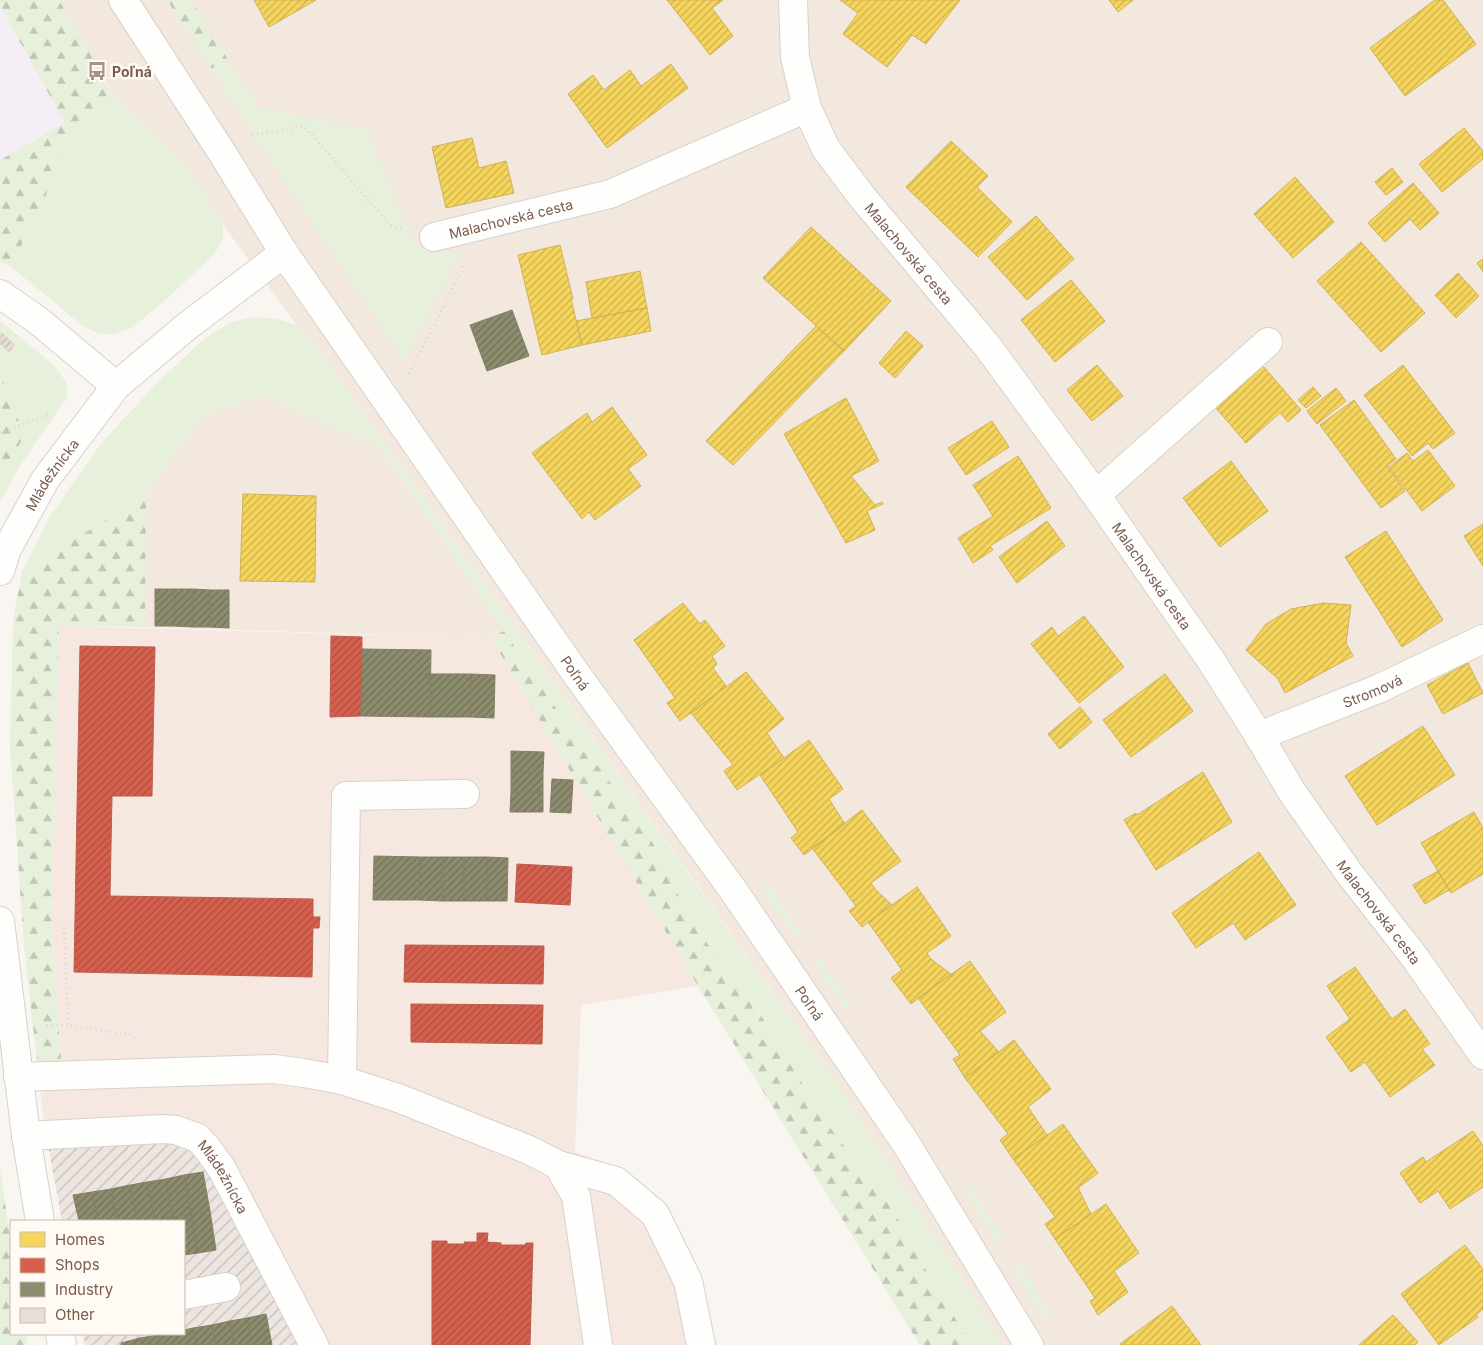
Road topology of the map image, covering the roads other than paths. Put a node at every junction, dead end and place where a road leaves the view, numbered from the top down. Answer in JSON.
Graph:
{"nodes":[{"id":1,"x":123,"y":0,"type":"edge"},
{"id":2,"x":793,"y":0,"type":"edge"},
{"id":3,"x":807,"y":108,"type":"junction"},
{"id":4,"x":434,"y":237,"type":"road end"},
{"id":5,"x":284,"y":253,"type":"junction"},
{"id":6,"x":0,"y":294,"type":"edge"},
{"id":7,"x":1268,"y":342,"type":"dead end"},
{"id":8,"x":116,"y":386,"type":"junction"},
{"id":9,"x":1096,"y":495,"type":"junction"},
{"id":10,"x":0,"y":571,"type":"edge"},
{"id":11,"x":1483,"y":639,"type":"edge"},
{"id":12,"x":1259,"y":736,"type":"junction"},
{"id":13,"x":465,"y":794,"type":"dead end"},
{"id":14,"x":0,"y":921,"type":"edge"},
{"id":15,"x":1483,"y":1055,"type":"edge"},
{"id":16,"x":18,"y":1077,"type":"junction"},
{"id":17,"x":342,"y":1080,"type":"junction"},
{"id":18,"x":26,"y":1136,"type":"junction"},
{"id":19,"x":558,"y":1165,"type":"junction"},
{"id":20,"x":40,"y":1220,"type":"edge"},
{"id":21,"x":226,"y":1287,"type":"dead end"},
{"id":22,"x":185,"y":1294,"type":"edge"},
{"id":23,"x":314,"y":1345,"type":"edge"},
{"id":24,"x":598,"y":1345,"type":"edge"},
{"id":25,"x":701,"y":1345,"type":"edge"},
{"id":26,"x":1029,"y":1345,"type":"edge"}],
"edges":[{"from":1,"to":5,"type":"street","name":"Poľná"},
{"from":2,"to":3,"type":"street","name":"Malachovská cesta"},
{"from":3,"to":4,"type":"street","name":"Malachovská cesta"},
{"from":3,"to":9,"type":"street","name":"Malachovská cesta"},
{"from":5,"to":8,"type":"street","name":"Mládežnícka"},
{"from":5,"to":26,"type":"street","name":"Poľná"},
{"from":6,"to":8,"type":"street"},
{"from":7,"to":9,"type":"street"},
{"from":8,"to":10,"type":"street","name":"Mládežnícka"},
{"from":9,"to":12,"type":"street","name":"Malachovská cesta"},
{"from":11,"to":12,"type":"street","name":"Stromová"},
{"from":12,"to":15,"type":"street","name":"Malachovská cesta"},
{"from":13,"to":17,"type":"street"},
{"from":14,"to":16,"type":"street"},
{"from":16,"to":17,"type":"street"},
{"from":16,"to":18,"type":"street"},
{"from":17,"to":19,"type":"street"},
{"from":18,"to":20,"type":"street"},
{"from":18,"to":23,"type":"street","name":"Mládežnícka"},
{"from":19,"to":24,"type":"street"},
{"from":19,"to":25,"type":"street"},
{"from":21,"to":22,"type":"street"}]}
